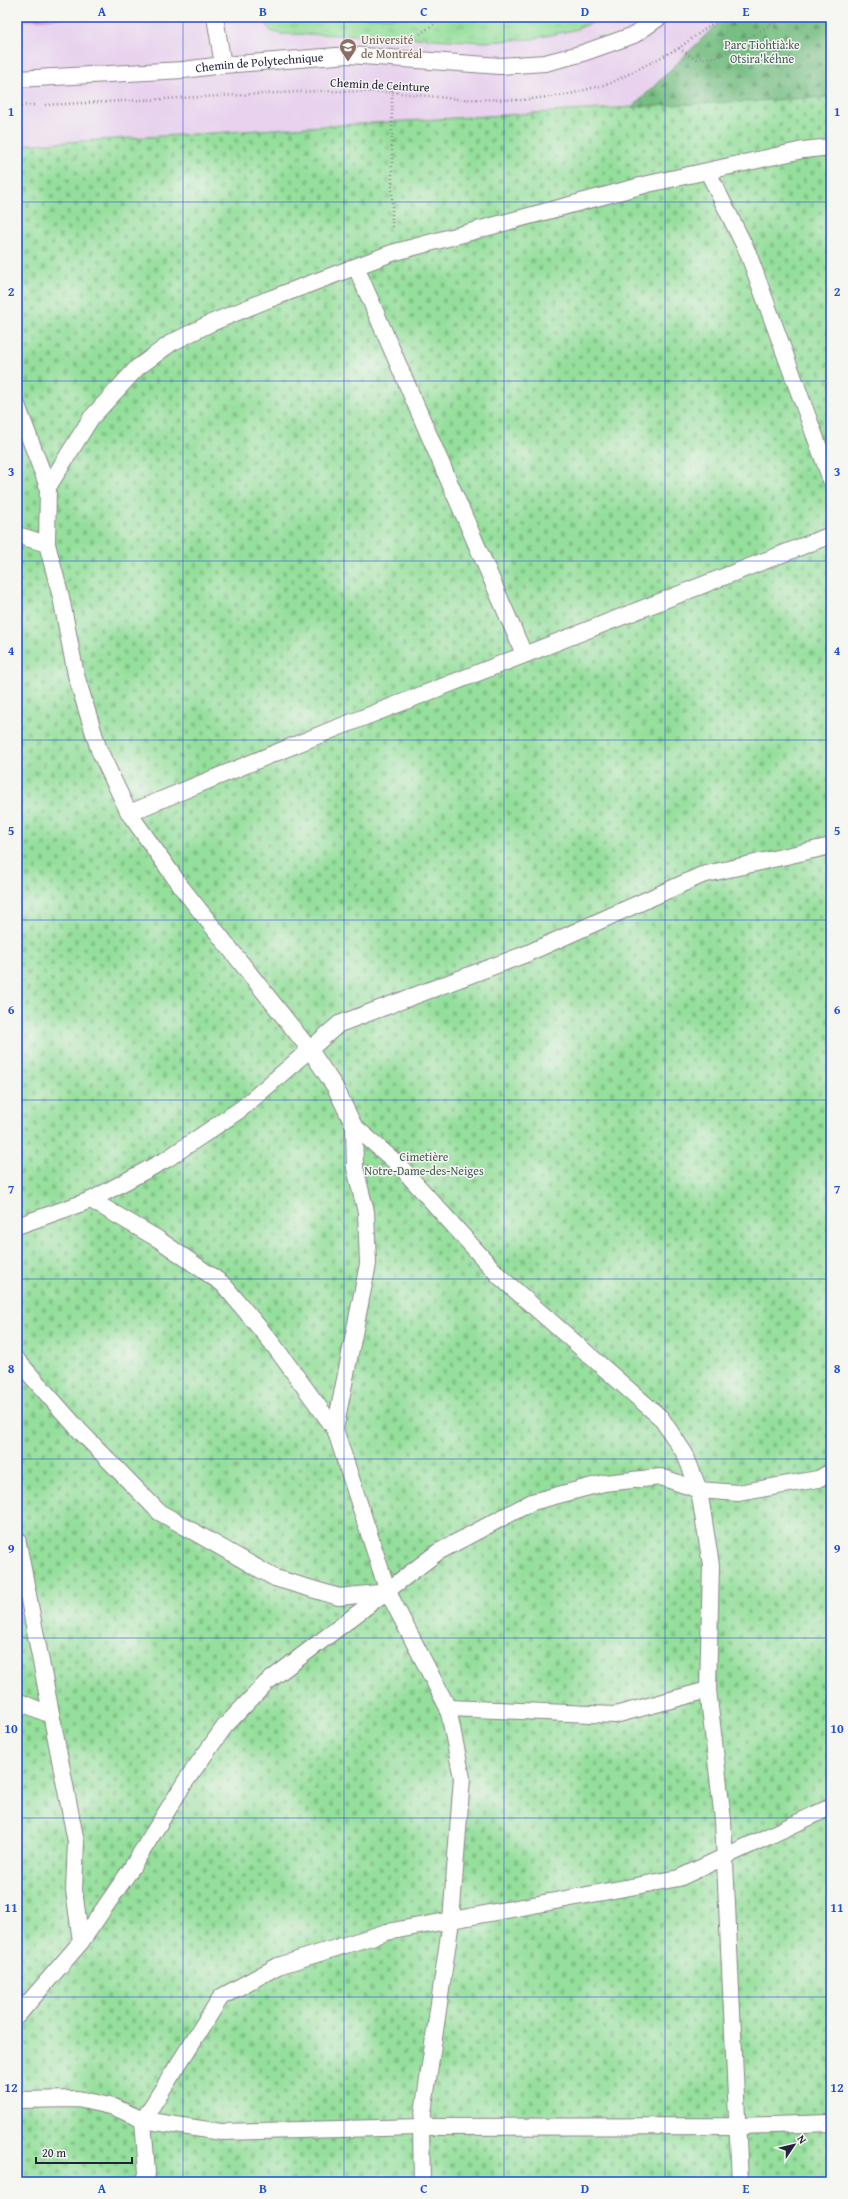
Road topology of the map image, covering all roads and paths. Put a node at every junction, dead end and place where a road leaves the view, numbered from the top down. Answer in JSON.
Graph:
{"nodes":[{"id":1,"x":215,"y":17,"type":"edge"},
{"id":2,"x":444,"y":17,"type":"edge"},
{"id":3,"x":660,"y":17,"type":"edge"},
{"id":4,"x":708,"y":17,"type":"edge"},
{"id":5,"x":721,"y":17,"type":"edge"},
{"id":6,"x":760,"y":17,"type":"edge"},
{"id":7,"x":786,"y":17,"type":"edge"},
{"id":8,"x":776,"y":21,"type":"junction"},
{"id":9,"x":713,"y":23,"type":"junction"},
{"id":10,"x":415,"y":38,"type":"dead end"},
{"id":11,"x":679,"y":48,"type":"junction"},
{"id":12,"x":223,"y":64,"type":"junction"},
{"id":13,"x":17,"y":78,"type":"edge"},
{"id":14,"x":392,"y":92,"type":"junction"},
{"id":15,"x":17,"y":106,"type":"edge"},
{"id":16,"x":831,"y":147,"type":"edge"},
{"id":17,"x":708,"y":172,"type":"junction"},
{"id":18,"x":392,"y":253,"type":"junction"},
{"id":19,"x":356,"y":268,"type":"junction"},
{"id":20,"x":17,"y":405,"type":"edge"},
{"id":21,"x":831,"y":480,"type":"edge"},
{"id":22,"x":48,"y":487,"type":"junction"},
{"id":23,"x":17,"y":535,"type":"edge"},
{"id":24,"x":831,"y":535,"type":"edge"},
{"id":25,"x":47,"y":544,"type":"junction"},
{"id":26,"x":524,"y":654,"type":"junction"},
{"id":27,"x":129,"y":813,"type":"junction"},
{"id":28,"x":831,"y":846,"type":"edge"},
{"id":29,"x":310,"y":1050,"type":"junction"},
{"id":30,"x":354,"y":1126,"type":"junction"},
{"id":31,"x":91,"y":1200,"type":"junction"},
{"id":32,"x":17,"y":1226,"type":"edge"},
{"id":33,"x":17,"y":1360,"type":"edge"},
{"id":34,"x":335,"y":1429,"type":"junction"},
{"id":35,"x":827,"y":1478,"type":"edge"},
{"id":36,"x":699,"y":1490,"type":"junction"},
{"id":37,"x":17,"y":1538,"type":"edge"},
{"id":38,"x":388,"y":1592,"type":"junction"},
{"id":39,"x":708,"y":1690,"type":"junction"},
{"id":40,"x":17,"y":1701,"type":"edge"},
{"id":41,"x":448,"y":1708,"type":"junction"},
{"id":42,"x":51,"y":1715,"type":"junction"},
{"id":43,"x":831,"y":1807,"type":"edge"},
{"id":44,"x":725,"y":1858,"type":"junction"},
{"id":45,"x":451,"y":1921,"type":"junction"},
{"id":46,"x":80,"y":1942,"type":"junction"},
{"id":47,"x":17,"y":2016,"type":"edge"},
{"id":48,"x":17,"y":2100,"type":"edge"},
{"id":49,"x":143,"y":2120,"type":"junction"},
{"id":50,"x":831,"y":2123,"type":"edge"},
{"id":51,"x":738,"y":2126,"type":"junction"},
{"id":52,"x":421,"y":2127,"type":"junction"},
{"id":53,"x":144,"y":2182,"type":"edge"},
{"id":54,"x":422,"y":2182,"type":"edge"},
{"id":55,"x":740,"y":2182,"type":"edge"}],
"edges":[{"from":1,"to":12,"type":"lane"},
{"from":2,"to":10,"type":"path"},
{"from":3,"to":12,"type":"lane","name":"Chemin de Polytechnique"},
{"from":4,"to":9,"type":"path"},
{"from":5,"to":9,"type":"path","name":"Chemin de Ceinture"},
{"from":6,"to":8,"type":"path"},
{"from":7,"to":8,"type":"path"},
{"from":8,"to":11,"type":"path"},
{"from":9,"to":11,"type":"path","name":"Chemin de Ceinture"},
{"from":11,"to":14,"type":"path","name":"Chemin de Ceinture"},
{"from":12,"to":13,"type":"lane","name":"Chemin de Polytechnique"},
{"from":14,"to":15,"type":"path","name":"Chemin de Ceinture"},
{"from":14,"to":18,"type":"path"},
{"from":16,"to":17,"type":"lane"},
{"from":17,"to":18,"type":"lane"},
{"from":17,"to":21,"type":"lane"},
{"from":18,"to":19,"type":"lane"},
{"from":19,"to":22,"type":"lane"},
{"from":19,"to":26,"type":"lane"},
{"from":20,"to":22,"type":"lane"},
{"from":22,"to":25,"type":"lane"},
{"from":23,"to":25,"type":"lane"},
{"from":24,"to":26,"type":"lane"},
{"from":25,"to":27,"type":"lane"},
{"from":26,"to":27,"type":"lane"},
{"from":27,"to":29,"type":"lane"},
{"from":28,"to":29,"type":"lane"},
{"from":29,"to":30,"type":"lane"},
{"from":29,"to":31,"type":"lane"},
{"from":30,"to":34,"type":"lane"},
{"from":30,"to":36,"type":"lane"},
{"from":31,"to":32,"type":"lane"},
{"from":31,"to":34,"type":"lane"},
{"from":33,"to":38,"type":"lane"},
{"from":34,"to":38,"type":"lane"},
{"from":35,"to":36,"type":"lane"},
{"from":36,"to":38,"type":"lane"},
{"from":36,"to":39,"type":"lane"},
{"from":37,"to":42,"type":"lane"},
{"from":38,"to":41,"type":"lane"},
{"from":38,"to":46,"type":"lane"},
{"from":39,"to":41,"type":"lane"},
{"from":39,"to":44,"type":"lane"},
{"from":40,"to":42,"type":"lane"},
{"from":41,"to":45,"type":"lane"},
{"from":42,"to":46,"type":"lane"},
{"from":43,"to":44,"type":"lane"},
{"from":44,"to":45,"type":"lane"},
{"from":44,"to":51,"type":"lane"},
{"from":45,"to":49,"type":"lane"},
{"from":45,"to":52,"type":"lane"},
{"from":46,"to":47,"type":"lane"},
{"from":48,"to":49,"type":"lane"},
{"from":49,"to":52,"type":"lane"},
{"from":49,"to":53,"type":"lane"},
{"from":50,"to":51,"type":"lane"},
{"from":51,"to":52,"type":"lane"},
{"from":51,"to":55,"type":"lane"},
{"from":52,"to":54,"type":"lane"}]}
